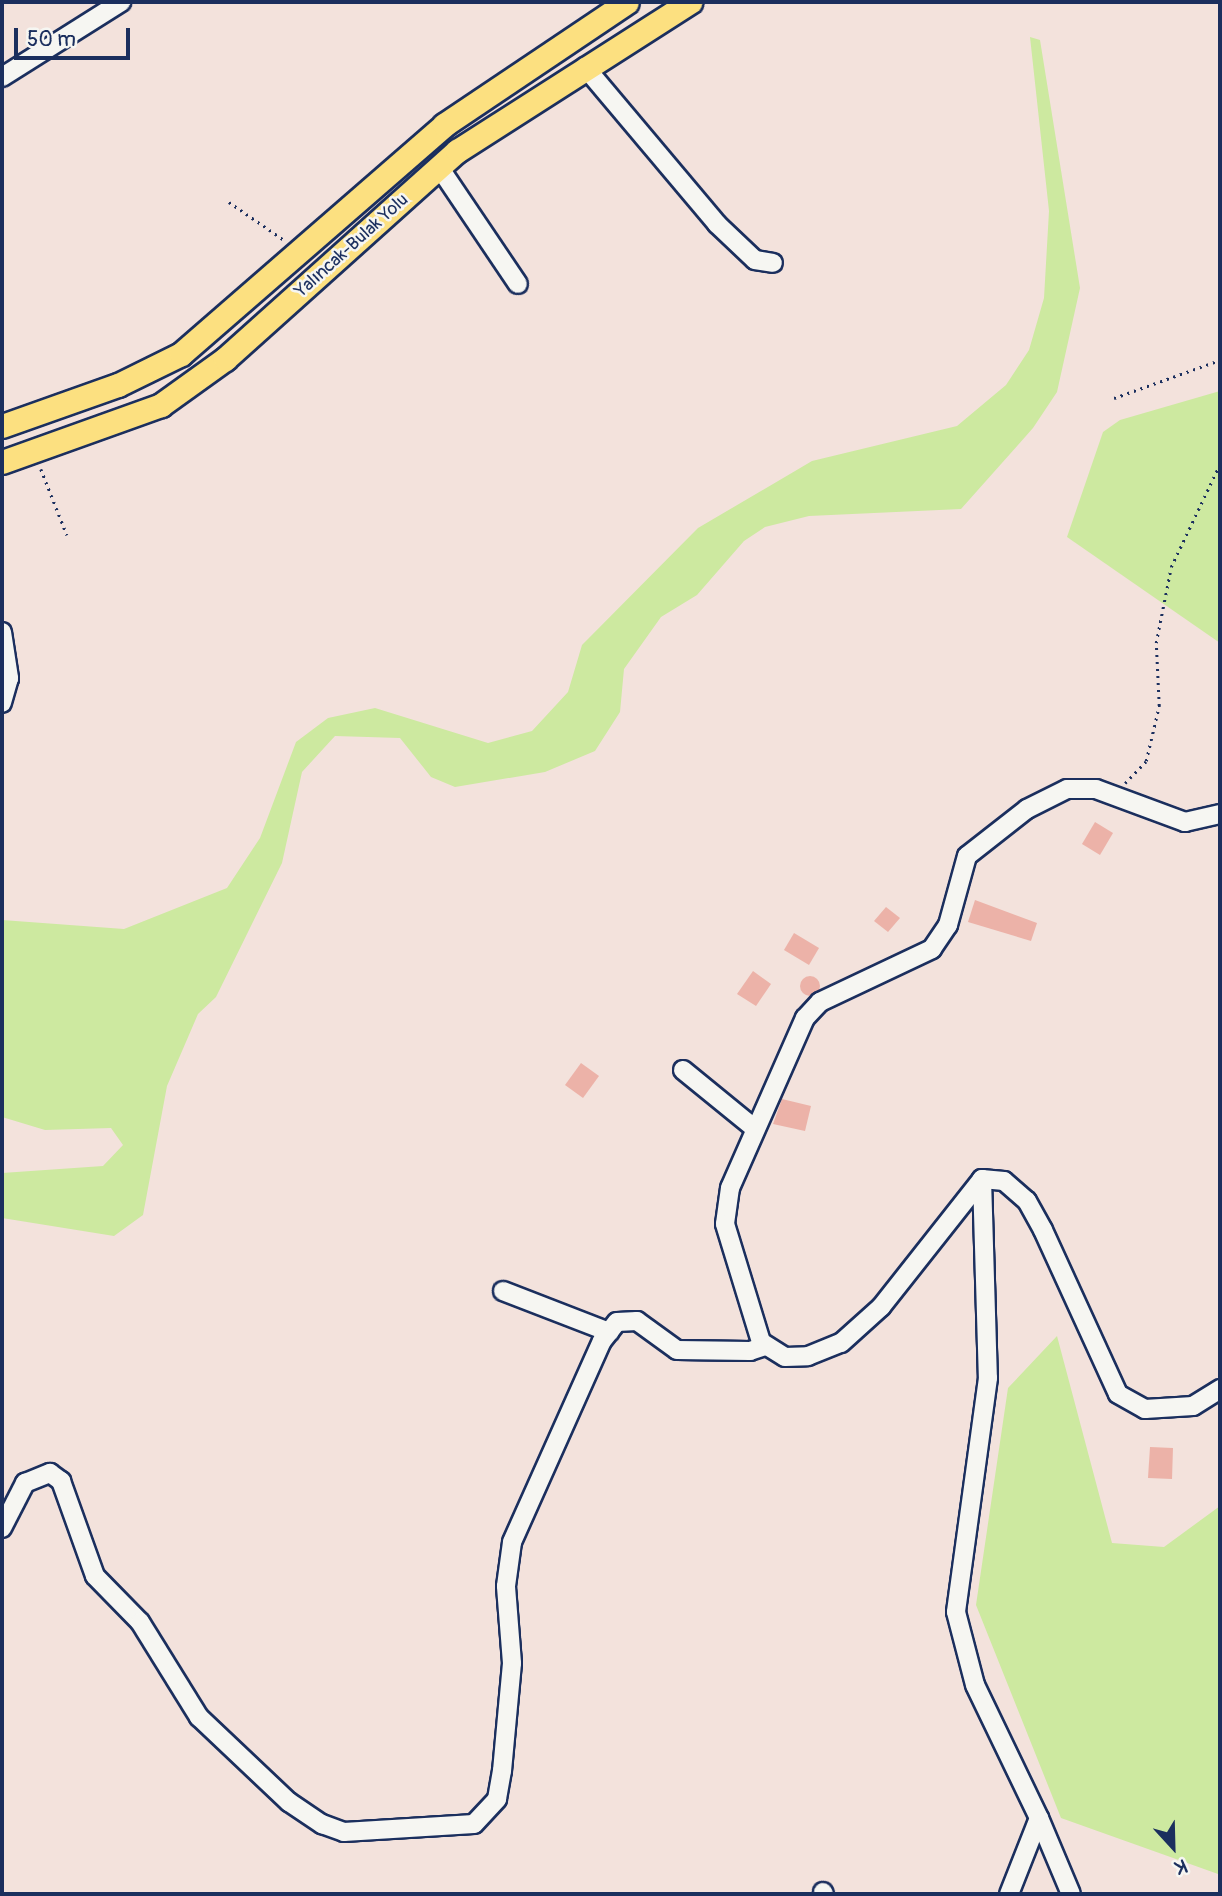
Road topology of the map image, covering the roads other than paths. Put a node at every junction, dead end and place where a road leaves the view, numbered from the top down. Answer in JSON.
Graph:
{"nodes":[{"id":1,"x":121,"y":2,"type":"edge"},
{"id":2,"x":627,"y":2,"type":"edge"},
{"id":3,"x":690,"y":2,"type":"edge"},
{"id":4,"x":585,"y":67,"type":"junction"},
{"id":5,"x":2,"y":77,"type":"edge"},
{"id":6,"x":439,"y":167,"type":"junction"},
{"id":7,"x":773,"y":263,"type":"dead end"},
{"id":8,"x":519,"y":284,"type":"dead end"},
{"id":9,"x":2,"y":426,"type":"edge"},
{"id":10,"x":2,"y":462,"type":"edge"},
{"id":11,"x":2,"y":632,"type":"edge"},
{"id":12,"x":2,"y":703,"type":"edge"},
{"id":13,"x":1220,"y":814,"type":"edge"},
{"id":14,"x":683,"y":1070,"type":"dead end"},
{"id":15,"x":754,"y":1128,"type":"junction"},
{"id":16,"x":982,"y":1179,"type":"junction"},
{"id":17,"x":503,"y":1291,"type":"dead end"},
{"id":18,"x":609,"y":1332,"type":"junction"},
{"id":19,"x":765,"y":1346,"type":"junction"},
{"id":20,"x":1220,"y":1388,"type":"edge"},
{"id":21,"x":2,"y":1528,"type":"edge"},
{"id":22,"x":1039,"y":1818,"type":"junction"},
{"id":23,"x":1009,"y":1894,"type":"edge"},
{"id":24,"x":1071,"y":1894,"type":"edge"}],
"edges":[{"from":1,"to":5,"type":"street"},
{"from":2,"to":9,"type":"main road","name":"Yalıncak-Bulak Yolu"},
{"from":3,"to":4,"type":"main road","name":"Yalıncak-Bulak Yolu"},
{"from":4,"to":6,"type":"main road","name":"Yalıncak-Bulak Yolu"},
{"from":4,"to":7,"type":"street"},
{"from":6,"to":8,"type":"street"},
{"from":6,"to":10,"type":"main road","name":"Yalıncak-Bulak Yolu"},
{"from":11,"to":12,"type":"street"},
{"from":13,"to":15,"type":"street"},
{"from":14,"to":15,"type":"street"},
{"from":15,"to":19,"type":"street"},
{"from":16,"to":19,"type":"street"},
{"from":16,"to":20,"type":"street"},
{"from":16,"to":22,"type":"street"},
{"from":17,"to":18,"type":"street"},
{"from":18,"to":19,"type":"street"},
{"from":18,"to":21,"type":"street"},
{"from":22,"to":23,"type":"street"},
{"from":22,"to":24,"type":"street"}]}
